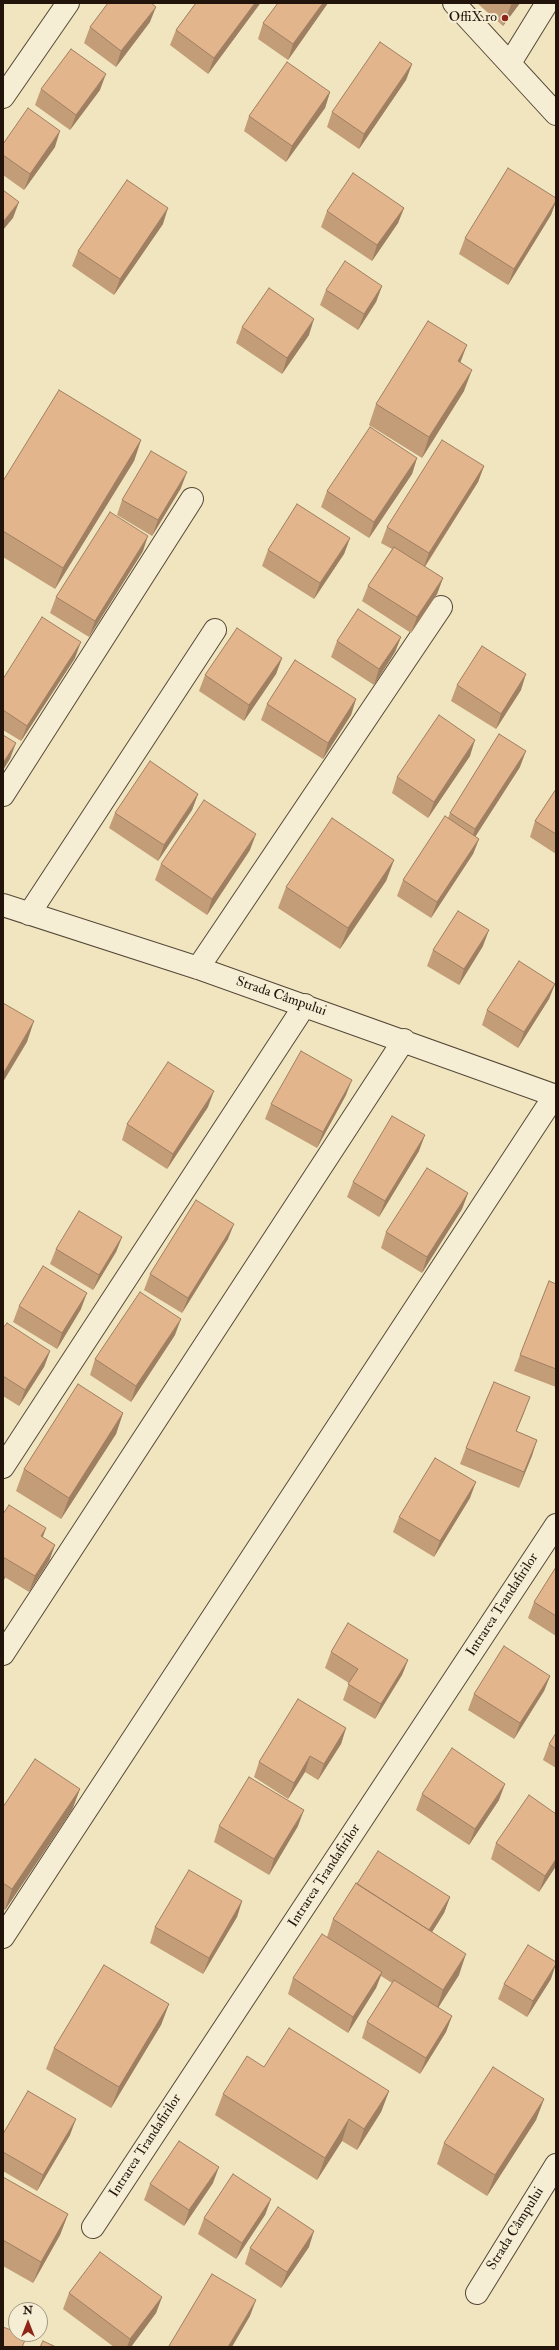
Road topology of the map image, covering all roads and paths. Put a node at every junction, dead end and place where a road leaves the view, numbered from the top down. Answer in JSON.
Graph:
{"nodes":[{"id":1,"x":68,"y":3,"type":"edge"},
{"id":2,"x":454,"y":3,"type":"edge"},
{"id":3,"x":547,"y":3,"type":"edge"},
{"id":4,"x":510,"y":63,"type":"junction"},
{"id":5,"x":3,"y":97,"type":"edge"},
{"id":6,"x":556,"y":114,"type":"edge"},
{"id":7,"x":192,"y":499,"type":"dead end"},
{"id":8,"x":441,"y":607,"type":"dead end"},
{"id":9,"x":215,"y":630,"type":"dead end"},
{"id":10,"x":3,"y":795,"type":"edge"},
{"id":11,"x":3,"y":905,"type":"edge"},
{"id":12,"x":29,"y":914,"type":"junction"},
{"id":13,"x":198,"y":968,"type":"junction"},
{"id":14,"x":304,"y":1005,"type":"junction"},
{"id":15,"x":404,"y":1040,"type":"junction"},
{"id":16,"x":555,"y":1096,"type":"edge"},
{"id":17,"x":3,"y":1467,"type":"edge"},
{"id":18,"x":556,"y":1525,"type":"edge"},
{"id":19,"x":3,"y":1654,"type":"edge"},
{"id":20,"x":3,"y":1937,"type":"edge"},
{"id":21,"x":556,"y":2165,"type":"edge"},
{"id":22,"x":93,"y":2227,"type":"dead end"},
{"id":23,"x":477,"y":2293,"type":"dead end"}],
"edges":[{"from":1,"to":5,"type":"street"},
{"from":2,"to":4,"type":"street"},
{"from":3,"to":4,"type":"street"},
{"from":4,"to":6,"type":"street"},
{"from":7,"to":10,"type":"street"},
{"from":8,"to":13,"type":"street"},
{"from":9,"to":12,"type":"street"},
{"from":11,"to":12,"type":"street","name":"Strada Câmpului"},
{"from":12,"to":13,"type":"street","name":"Strada Câmpului"},
{"from":13,"to":14,"type":"street","name":"Strada Câmpului"},
{"from":14,"to":15,"type":"street","name":"Strada Câmpului"},
{"from":14,"to":17,"type":"street"},
{"from":15,"to":16,"type":"street","name":"Strada Câmpului"},
{"from":15,"to":19,"type":"street"},
{"from":16,"to":20,"type":"street"},
{"from":18,"to":22,"type":"street","name":"Intrarea Trandafirilor"},
{"from":21,"to":23,"type":"street","name":"Strada Câmpului"}]}
